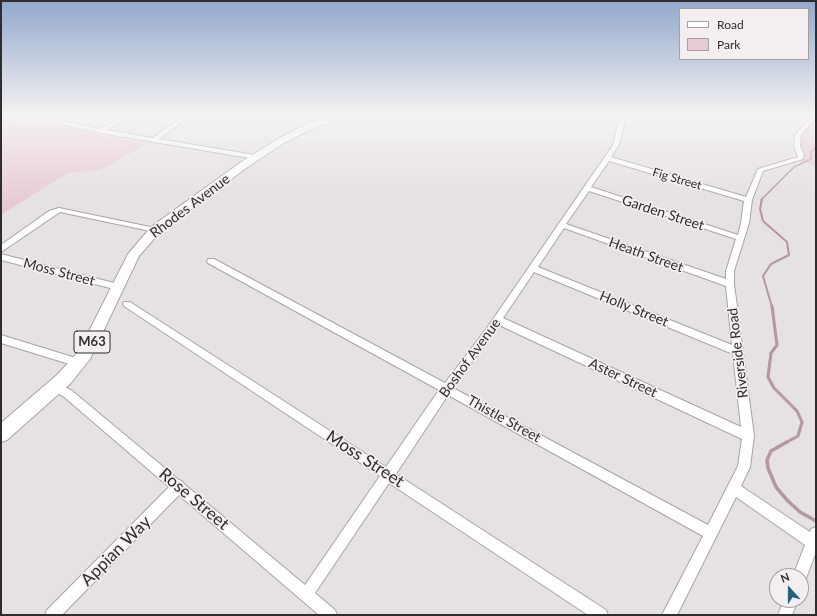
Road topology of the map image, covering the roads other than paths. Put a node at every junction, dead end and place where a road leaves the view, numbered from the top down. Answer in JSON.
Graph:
{"nodes":[{"id":1,"x":182,"y":145,"type":"edge"},
{"id":2,"x":275,"y":145,"type":"edge"},
{"id":3,"x":616,"y":145,"type":"edge"},
{"id":4,"x":796,"y":145,"type":"edge"},
{"id":5,"x":255,"y":157,"type":"junction"},
{"id":6,"x":606,"y":158,"type":"junction"},
{"id":7,"x":587,"y":188,"type":"junction"},
{"id":8,"x":748,"y":200,"type":"junction"},
{"id":9,"x":562,"y":225,"type":"junction"},
{"id":10,"x":156,"y":230,"type":"junction"},
{"id":11,"x":740,"y":238,"type":"junction"},
{"id":12,"x":1,"y":249,"type":"edge"},
{"id":13,"x":1,"y":257,"type":"edge"},
{"id":14,"x":211,"y":261,"type":"dead end"},
{"id":15,"x":532,"y":268,"type":"junction"},
{"id":16,"x":730,"y":284,"type":"junction"},
{"id":17,"x":118,"y":287,"type":"junction"},
{"id":18,"x":127,"y":304,"type":"dead end"},
{"id":19,"x":498,"y":320,"type":"junction"},
{"id":20,"x":1,"y":339,"type":"edge"},
{"id":21,"x":737,"y":351,"type":"junction"},
{"id":22,"x":78,"y":363,"type":"junction"},
{"id":23,"x":55,"y":387,"type":"junction"},
{"id":24,"x":447,"y":388,"type":"junction"},
{"id":25,"x":1,"y":434,"type":"edge"},
{"id":26,"x":748,"y":436,"type":"junction"},
{"id":27,"x":389,"y":474,"type":"junction"},
{"id":28,"x":179,"y":486,"type":"junction"},
{"id":29,"x":734,"y":488,"type":"junction"},
{"id":30,"x":711,"y":533,"type":"junction"},
{"id":31,"x":815,"y":537,"type":"edge"},
{"id":32,"x":803,"y":568,"type":"edge"},
{"id":33,"x":306,"y":595,"type":"junction"},
{"id":34,"x":52,"y":615,"type":"edge"},
{"id":35,"x":330,"y":615,"type":"edge"},
{"id":36,"x":601,"y":615,"type":"edge"},
{"id":37,"x":669,"y":615,"type":"edge"}],
"edges":[{"from":1,"to":5,"type":"street"},
{"from":2,"to":5,"type":"main road","name":"Rhodes Avenue","number":"M63"},
{"from":3,"to":6,"type":"street","name":"Boshof Avenue"},
{"from":4,"to":8,"type":"street","name":"Riverside Road"},
{"from":5,"to":10,"type":"main road","name":"Rhodes Avenue","number":"M63"},
{"from":6,"to":7,"type":"street","name":"Boshof Avenue"},
{"from":6,"to":8,"type":"street","name":"Fig Street"},
{"from":7,"to":9,"type":"street","name":"Boshof Avenue"},
{"from":7,"to":11,"type":"street","name":"Garden Street"},
{"from":8,"to":11,"type":"street","name":"Riverside Road"},
{"from":9,"to":15,"type":"street","name":"Boshof Avenue"},
{"from":9,"to":16,"type":"street","name":"Heath Street"},
{"from":10,"to":12,"type":"street"},
{"from":10,"to":17,"type":"main road","name":"Rhodes Avenue","number":"M63"},
{"from":11,"to":16,"type":"street","name":"Riverside Road"},
{"from":13,"to":17,"type":"street","name":"Moss Street"},
{"from":14,"to":24,"type":"street","name":"Thistle Street"},
{"from":15,"to":19,"type":"street","name":"Boshof Avenue"},
{"from":15,"to":21,"type":"street","name":"Holly Street"},
{"from":16,"to":21,"type":"street","name":"Riverside Road"},
{"from":17,"to":22,"type":"main road","name":"Rhodes Avenue","number":"M63"},
{"from":18,"to":27,"type":"street","name":"Moss Street"},
{"from":19,"to":24,"type":"street","name":"Boshof Avenue"},
{"from":19,"to":26,"type":"street","name":"Aster Street"},
{"from":20,"to":22,"type":"street"},
{"from":21,"to":26,"type":"street","name":"Riverside Road"},
{"from":22,"to":23,"type":"main road","name":"Rhodes Avenue","number":"M63"},
{"from":23,"to":25,"type":"main road","name":"Rhodes Avenue","number":"M63"},
{"from":23,"to":28,"type":"street","name":"Rose Street"},
{"from":24,"to":27,"type":"street","name":"Boshof Avenue"},
{"from":24,"to":30,"type":"street","name":"Thistle Street"},
{"from":26,"to":29,"type":"street","name":"Riverside Road"},
{"from":27,"to":33,"type":"street","name":"Boshof Avenue"},
{"from":27,"to":36,"type":"street","name":"Moss Street"},
{"from":28,"to":33,"type":"street","name":"Rose Street"},
{"from":28,"to":34,"type":"street","name":"Appian Way"},
{"from":29,"to":30,"type":"street","name":"Riverside Road"},
{"from":29,"to":31,"type":"street"},
{"from":30,"to":37,"type":"street","name":"Riverside Road"},
{"from":31,"to":32,"type":"street"},
{"from":33,"to":35,"type":"street","name":"Rose Street"}]}
